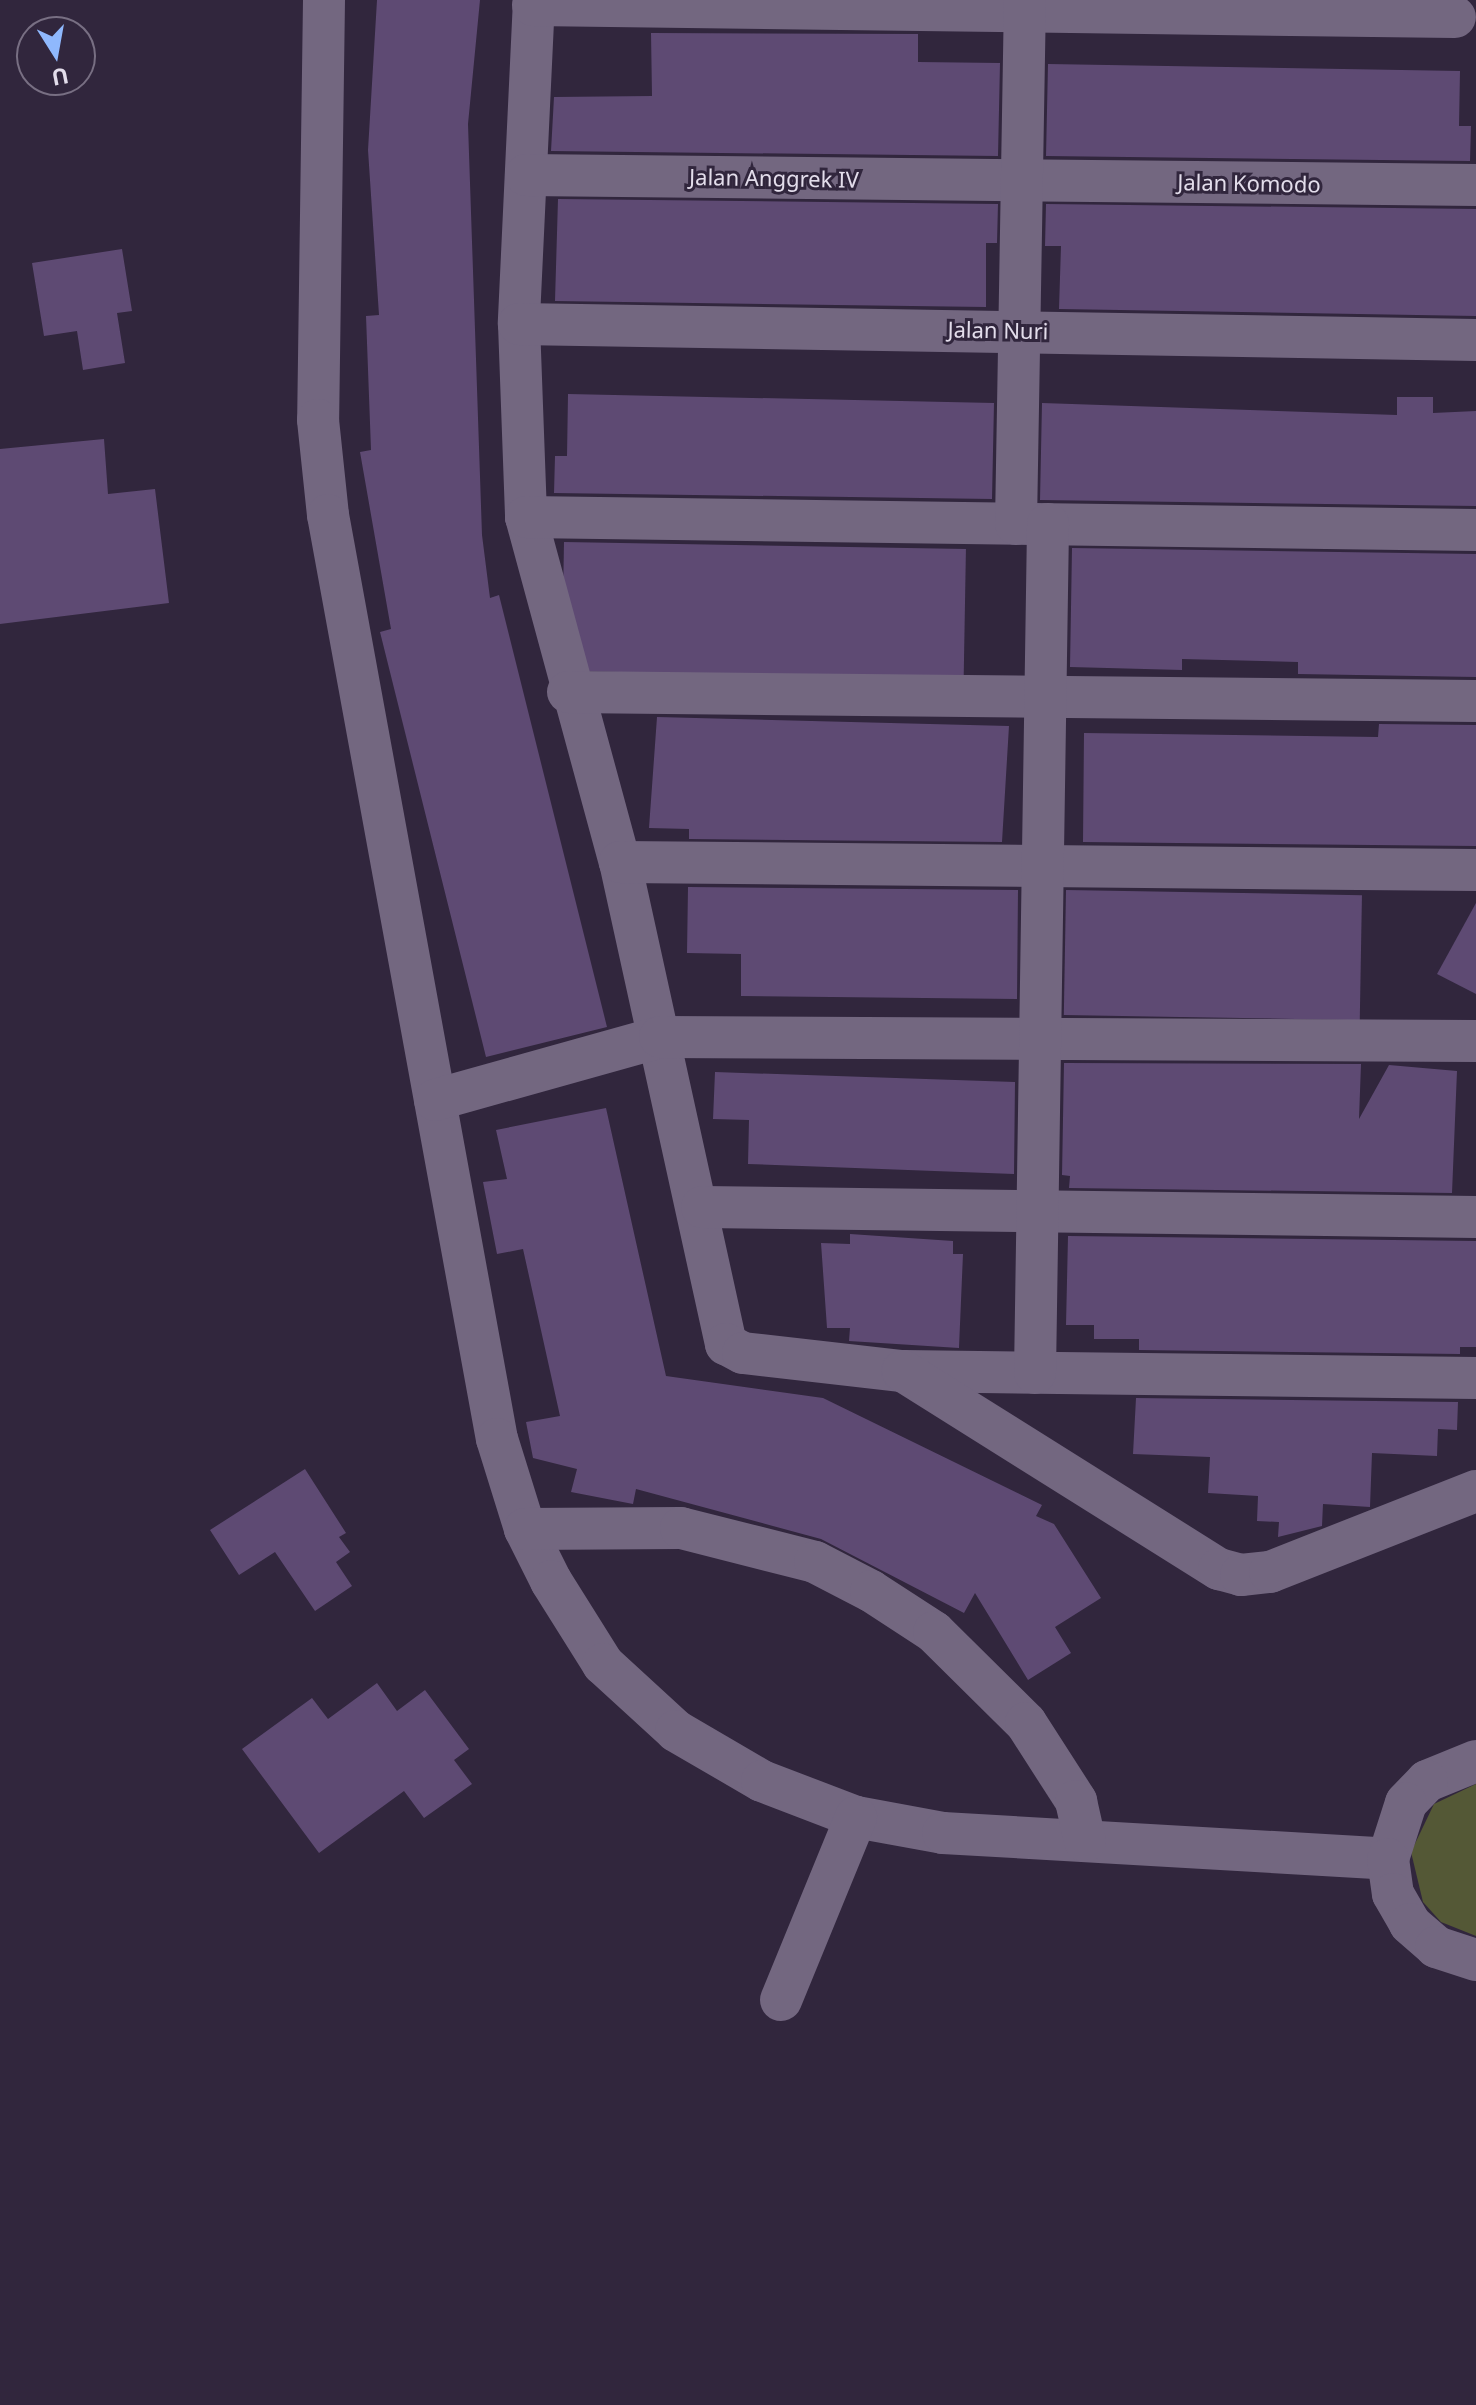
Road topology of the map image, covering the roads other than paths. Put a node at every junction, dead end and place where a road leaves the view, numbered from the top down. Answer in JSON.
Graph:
{"nodes":[{"id":1,"x":324,"y":0,"type":"edge"},
{"id":2,"x":534,"y":2,"type":"edge"},
{"id":3,"x":1024,"y":6,"type":"edge"},
{"id":4,"x":1457,"y":19,"type":"edge"},
{"id":5,"x":526,"y":175,"type":"junction"},
{"id":6,"x":1022,"y":181,"type":"junction"},
{"id":7,"x":1476,"y":185,"type":"edge"},
{"id":8,"x":519,"y":324,"type":"junction"},
{"id":9,"x":1020,"y":331,"type":"junction"},
{"id":10,"x":1476,"y":340,"type":"edge"},
{"id":11,"x":526,"y":517,"type":"junction"},
{"id":12,"x":1032,"y":524,"type":"junction"},
{"id":13,"x":1476,"y":530,"type":"edge"},
{"id":14,"x":568,"y":692,"type":"junction"},
{"id":15,"x":1046,"y":697,"type":"junction"},
{"id":16,"x":1476,"y":701,"type":"edge"},
{"id":17,"x":620,"y":862,"type":"junction"},
{"id":18,"x":1044,"y":866,"type":"junction"},
{"id":19,"x":1476,"y":870,"type":"edge"},
{"id":20,"x":660,"y":1037,"type":"junction"},
{"id":21,"x":1041,"y":1038,"type":"junction"},
{"id":22,"x":1476,"y":1041,"type":"edge"},
{"id":23,"x":435,"y":1100,"type":"junction"},
{"id":24,"x":702,"y":1207,"type":"junction"},
{"id":25,"x":1038,"y":1212,"type":"junction"},
{"id":26,"x":1476,"y":1217,"type":"edge"},
{"id":27,"x":902,"y":1371,"type":"junction"},
{"id":28,"x":1035,"y":1373,"type":"junction"},
{"id":29,"x":1476,"y":1378,"type":"edge"},
{"id":30,"x":1476,"y":1491,"type":"edge"},
{"id":31,"x":525,"y":1529,"type":"junction"},
{"id":32,"x":1476,"y":1761,"type":"edge"},
{"id":33,"x":856,"y":1817,"type":"junction"},
{"id":34,"x":1085,"y":1841,"type":"junction"},
{"id":35,"x":1388,"y":1859,"type":"junction"},
{"id":36,"x":1476,"y":1960,"type":"edge"},
{"id":37,"x":781,"y":2000,"type":"dead end"}],
"edges":[{"from":1,"to":23,"type":"street"},
{"from":2,"to":3,"type":"street"},
{"from":2,"to":5,"type":"street"},
{"from":3,"to":4,"type":"street"},
{"from":3,"to":6,"type":"street"},
{"from":5,"to":6,"type":"street","name":"Jalan Anggrek IV"},
{"from":5,"to":8,"type":"street"},
{"from":6,"to":7,"type":"street","name":"Jalan Komodo"},
{"from":6,"to":9,"type":"street"},
{"from":8,"to":9,"type":"street","name":"Jalan Nuri"},
{"from":8,"to":11,"type":"street"},
{"from":9,"to":10,"type":"street","name":"Jalan Nuri"},
{"from":9,"to":12,"type":"street"},
{"from":11,"to":12,"type":"street"},
{"from":11,"to":14,"type":"street"},
{"from":12,"to":13,"type":"street"},
{"from":12,"to":15,"type":"street"},
{"from":14,"to":15,"type":"street"},
{"from":14,"to":17,"type":"street"},
{"from":15,"to":16,"type":"street"},
{"from":15,"to":18,"type":"street"},
{"from":17,"to":18,"type":"street"},
{"from":17,"to":20,"type":"street"},
{"from":18,"to":19,"type":"street"},
{"from":18,"to":21,"type":"street"},
{"from":20,"to":21,"type":"street"},
{"from":20,"to":23,"type":"street"},
{"from":20,"to":24,"type":"street"},
{"from":21,"to":22,"type":"street"},
{"from":21,"to":25,"type":"street"},
{"from":23,"to":31,"type":"street"},
{"from":24,"to":25,"type":"street"},
{"from":24,"to":27,"type":"street"},
{"from":25,"to":26,"type":"street"},
{"from":25,"to":28,"type":"street"},
{"from":27,"to":28,"type":"street"},
{"from":27,"to":30,"type":"street"},
{"from":28,"to":29,"type":"street"},
{"from":31,"to":33,"type":"street"},
{"from":31,"to":34,"type":"street"},
{"from":32,"to":35,"type":"street"},
{"from":33,"to":34,"type":"street"},
{"from":33,"to":37,"type":"street"},
{"from":34,"to":35,"type":"street"},
{"from":35,"to":36,"type":"street"}]}
